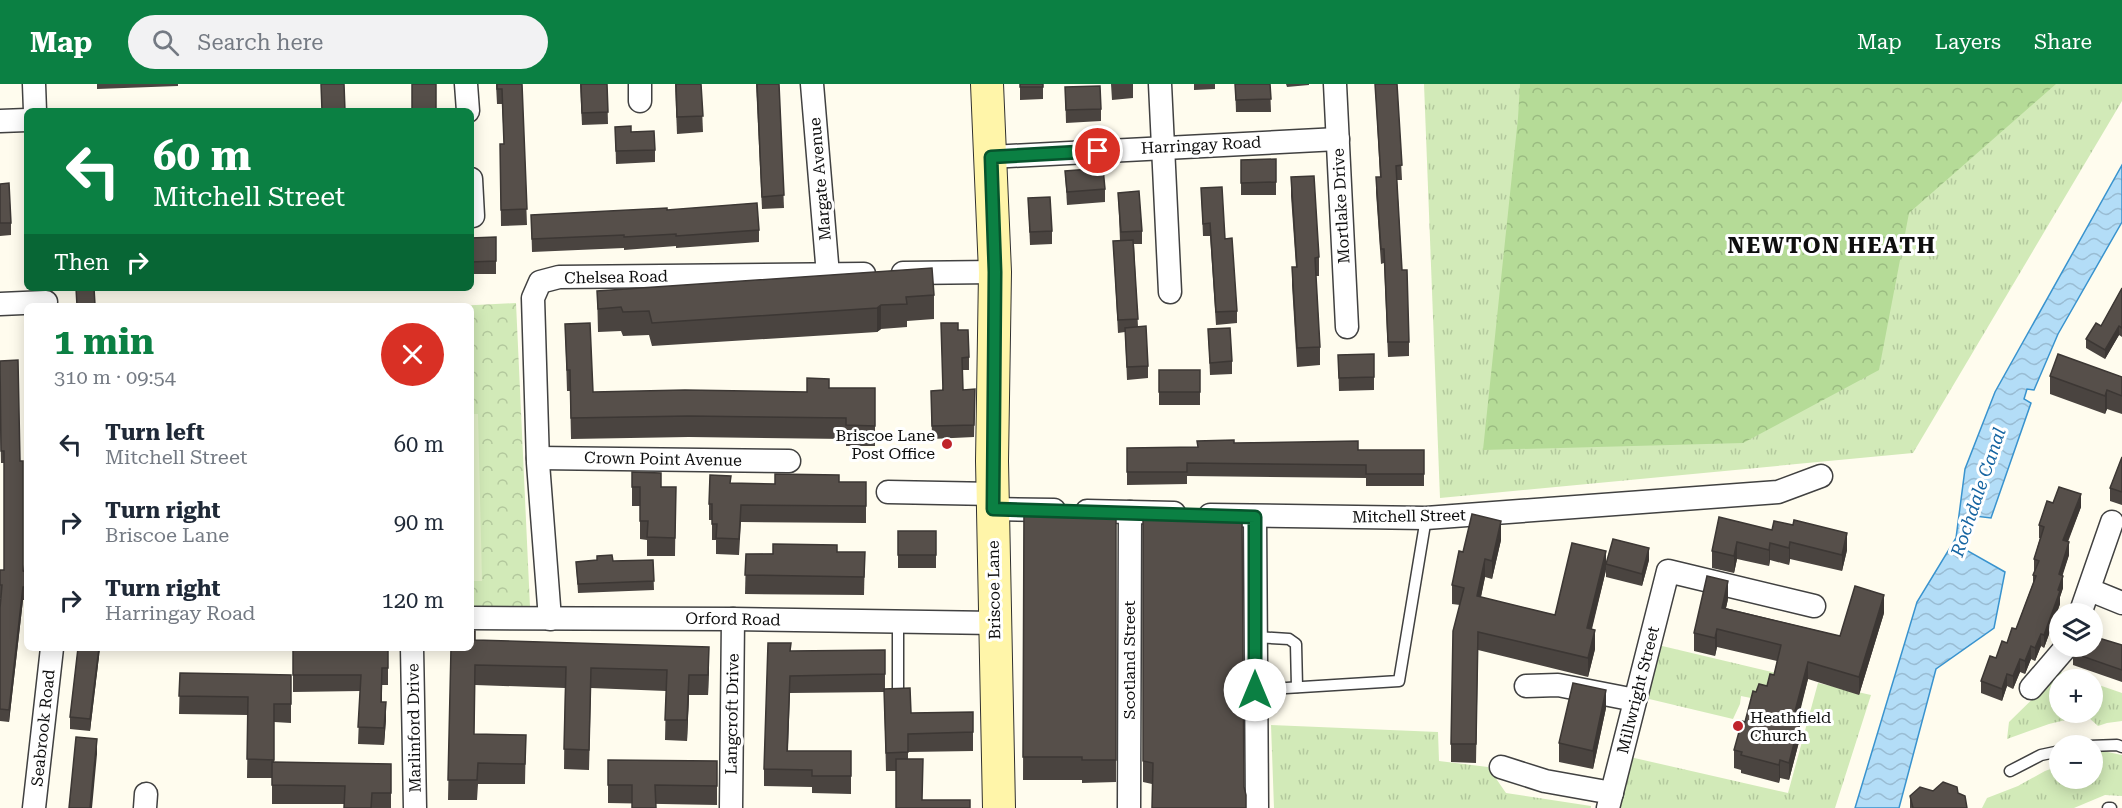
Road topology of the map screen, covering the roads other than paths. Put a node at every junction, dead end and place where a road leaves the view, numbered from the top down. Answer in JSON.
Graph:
{"nodes":[{"id":1,"x":34,"y":84,"type":"edge"},
{"id":2,"x":466,"y":84,"type":"edge"},
{"id":3,"x":813,"y":84,"type":"edge"},
{"id":4,"x":987,"y":84,"type":"edge"},
{"id":5,"x":1160,"y":84,"type":"edge"},
{"id":6,"x":1335,"y":84,"type":"edge"},
{"id":7,"x":35,"y":108,"type":"edge"},
{"id":8,"x":468,"y":108,"type":"edge"},
{"id":9,"x":24,"y":120,"type":"edge"},
{"id":10,"x":0,"y":121,"type":"edge"},
{"id":11,"x":1338,"y":139,"type":"junction"},
{"id":12,"x":1163,"y":147,"type":"junction"},
{"id":13,"x":991,"y":157,"type":"junction"},
{"id":14,"x":995,"y":272,"type":"junction"},
{"id":15,"x":828,"y":275,"type":"junction"},
{"id":16,"x":1170,"y":292,"type":"dead end"},
{"id":17,"x":46,"y":299,"type":"edge"},
{"id":18,"x":0,"y":304,"type":"edge"},
{"id":19,"x":1347,"y":327,"type":"dead end"},
{"id":20,"x":538,"y":458,"type":"junction"},
{"id":21,"x":789,"y":461,"type":"dead end"},
{"id":22,"x":1821,"y":476,"type":"dead end"},
{"id":23,"x":888,"y":492,"type":"dead end"},
{"id":24,"x":993,"y":502,"type":"junction"},
{"id":25,"x":1130,"y":512,"type":"junction"},
{"id":26,"x":1255,"y":517,"type":"junction"},
{"id":27,"x":1426,"y":518,"type":"junction"},
{"id":28,"x":2112,"y":522,"type":"dead end"},
{"id":29,"x":2090,"y":590,"type":"junction"},
{"id":30,"x":2085,"y":603,"type":"edge"},
{"id":31,"x":2122,"y":603,"type":"edge"},
{"id":32,"x":1814,"y":606,"type":"dead end"},
{"id":33,"x":474,"y":618,"type":"edge"},
{"id":34,"x":550,"y":619,"type":"junction"},
{"id":35,"x":733,"y":619,"type":"junction"},
{"id":36,"x":898,"y":622,"type":"junction"},
{"id":37,"x":995,"y":623,"type":"junction"},
{"id":38,"x":1255,"y":637,"type":"junction"},
{"id":39,"x":52,"y":651,"type":"edge"},
{"id":40,"x":412,"y":651,"type":"edge"},
{"id":41,"x":2058,"y":657,"type":"edge"},
{"id":42,"x":1526,"y":686,"type":"dead end"},
{"id":43,"x":1297,"y":687,"type":"junction"},
{"id":44,"x":2031,"y":688,"type":"dead end"},
{"id":45,"x":1255,"y":690,"type":"junction"},
{"id":46,"x":898,"y":700,"type":"edge"},
{"id":47,"x":1635,"y":700,"type":"junction"},
{"id":48,"x":2103,"y":746,"type":"edge"},
{"id":49,"x":2122,"y":747,"type":"edge"},
{"id":50,"x":2049,"y":753,"type":"edge"},
{"id":51,"x":1501,"y":766,"type":"dead end"},
{"id":52,"x":2010,"y":771,"type":"dead end"},
{"id":53,"x":1610,"y":801,"type":"edge"},
{"id":54,"x":34,"y":808,"type":"edge"},
{"id":55,"x":415,"y":808,"type":"edge"},
{"id":56,"x":731,"y":808,"type":"edge"},
{"id":57,"x":999,"y":808,"type":"edge"},
{"id":58,"x":1129,"y":808,"type":"edge"},
{"id":59,"x":1257,"y":808,"type":"edge"}],
"edges":[{"from":1,"to":7,"type":"street"},
{"from":2,"to":8,"type":"street"},
{"from":3,"to":15,"type":"street","name":"Margate Avenue"},
{"from":4,"to":13,"type":"street","name":"Briscoe Lane"},
{"from":5,"to":12,"type":"street"},
{"from":6,"to":11,"type":"street","name":"Mortlake Drive"},
{"from":9,"to":10,"type":"street"},
{"from":11,"to":12,"type":"street","name":"Harringay Road"},
{"from":11,"to":19,"type":"street","name":"Mortlake Drive"},
{"from":12,"to":13,"type":"street","name":"Harringay Road"},
{"from":12,"to":16,"type":"street"},
{"from":13,"to":14,"type":"street","name":"Briscoe Lane"},
{"from":14,"to":15,"type":"street","name":"Chelsea Road"},
{"from":14,"to":24,"type":"street","name":"Briscoe Lane"},
{"from":15,"to":20,"type":"street","name":"Chelsea Road"},
{"from":17,"to":18,"type":"street"},
{"from":20,"to":21,"type":"street","name":"Crown Point Avenue"},
{"from":20,"to":34,"type":"street","name":"Chelsea Road"},
{"from":22,"to":27,"type":"street","name":"Mitchell Street"},
{"from":23,"to":24,"type":"street","name":"Mitchell Street"},
{"from":24,"to":25,"type":"street","name":"Mitchell Street"},
{"from":24,"to":37,"type":"street","name":"Briscoe Lane"},
{"from":25,"to":26,"type":"street","name":"Mitchell Street"},
{"from":25,"to":58,"type":"street","name":"Scotland Street"},
{"from":26,"to":27,"type":"street","name":"Mitchell Street"},
{"from":26,"to":38,"type":"street"},
{"from":27,"to":43,"type":"lane"},
{"from":28,"to":29,"type":"street"},
{"from":29,"to":30,"type":"street"},
{"from":29,"to":31,"type":"street"},
{"from":32,"to":47,"type":"street","name":"Millwright Street"},
{"from":33,"to":34,"type":"street","name":"Orford Road"},
{"from":34,"to":35,"type":"street","name":"Orford Road"},
{"from":35,"to":36,"type":"street","name":"Orford Road"},
{"from":35,"to":56,"type":"street","name":"Langcroft Drive"},
{"from":36,"to":37,"type":"street","name":"Orford Road"},
{"from":36,"to":46,"type":"lane"},
{"from":37,"to":57,"type":"street","name":"Briscoe Lane"},
{"from":38,"to":43,"type":"lane"},
{"from":38,"to":45,"type":"street"},
{"from":39,"to":54,"type":"street","name":"Seabrook Road"},
{"from":40,"to":55,"type":"street","name":"Marlinford Drive"},
{"from":41,"to":44,"type":"street"},
{"from":42,"to":47,"type":"street"},
{"from":43,"to":45,"type":"lane"},
{"from":45,"to":59,"type":"street"},
{"from":47,"to":53,"type":"street","name":"Millwright Street"},
{"from":48,"to":49,"type":"lane"},
{"from":50,"to":52,"type":"lane"},
{"from":51,"to":53,"type":"street"}]}
